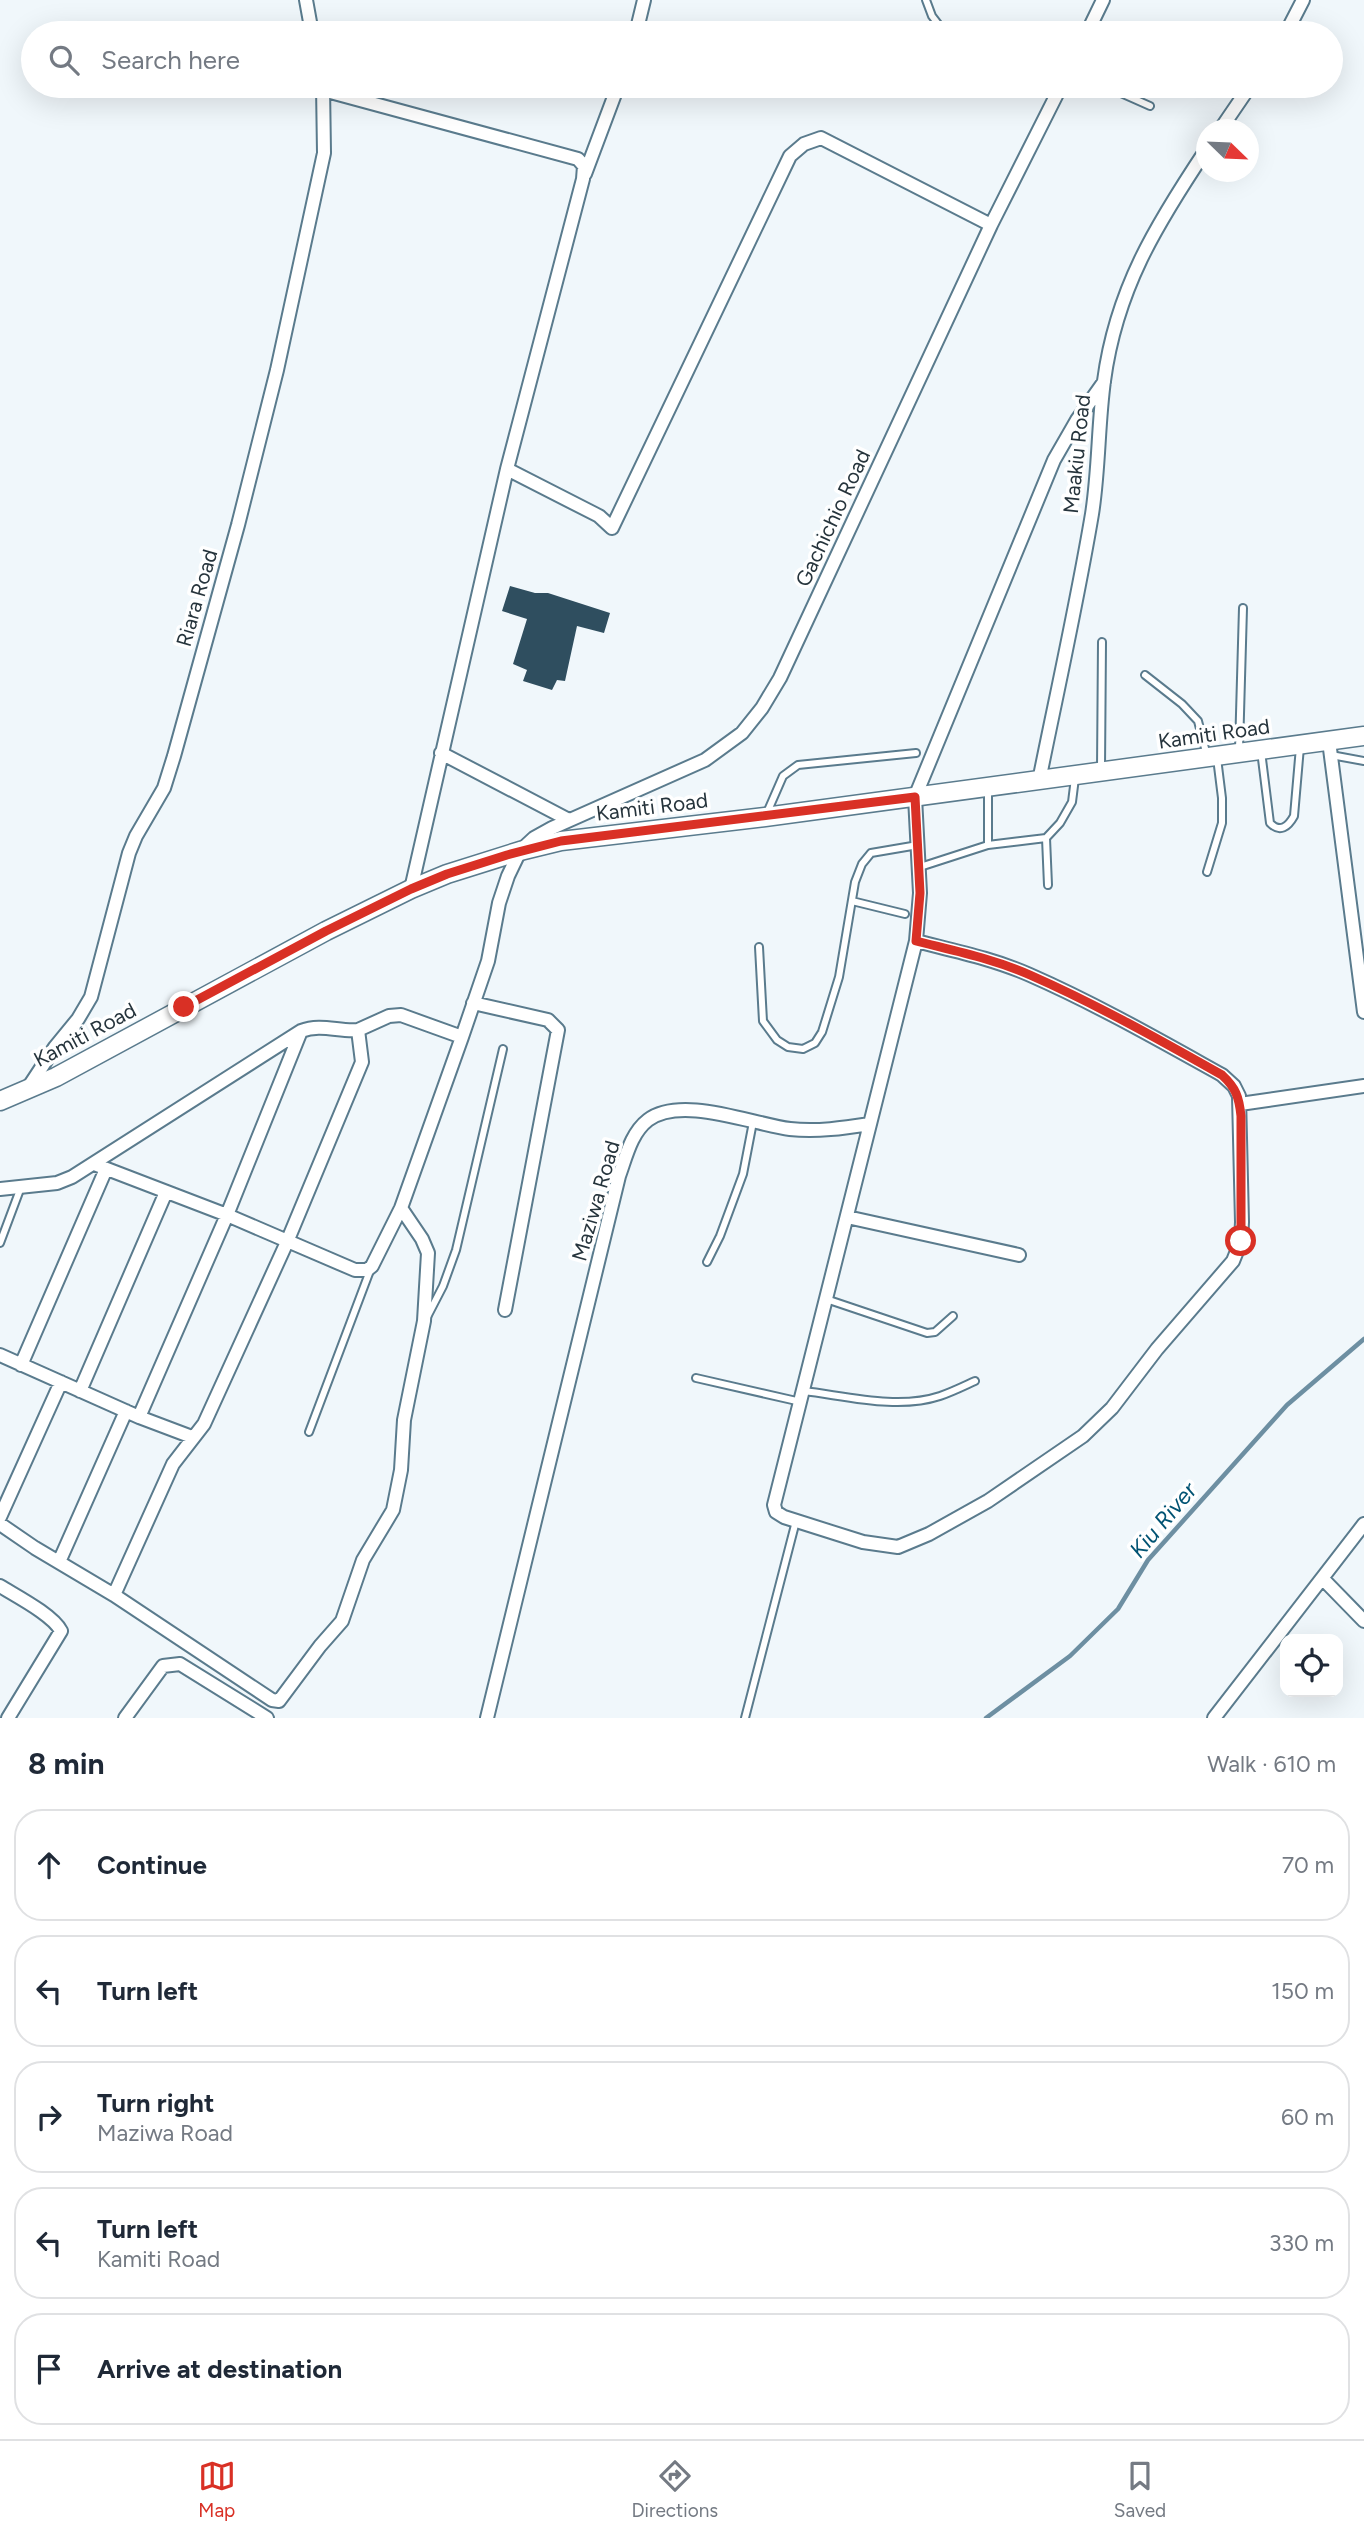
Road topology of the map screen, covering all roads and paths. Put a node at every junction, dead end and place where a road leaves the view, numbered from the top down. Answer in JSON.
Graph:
{"nodes":[{"id":1,"x":306,"y":0,"type":"edge"},
{"id":2,"x":643,"y":0,"type":"edge"},
{"id":3,"x":926,"y":0,"type":"edge"},
{"id":4,"x":1103,"y":0,"type":"edge"},
{"id":5,"x":1303,"y":0,"type":"edge"},
{"id":6,"x":310,"y":21,"type":"edge"},
{"id":7,"x":639,"y":21,"type":"edge"},
{"id":8,"x":936,"y":21,"type":"edge"},
{"id":9,"x":1093,"y":21,"type":"edge"},
{"id":10,"x":1292,"y":21,"type":"edge"},
{"id":11,"x":323,"y":98,"type":"edge"},
{"id":12,"x":359,"y":98,"type":"edge"},
{"id":13,"x":613,"y":98,"type":"edge"},
{"id":14,"x":1054,"y":98,"type":"edge"},
{"id":15,"x":1132,"y":98,"type":"edge"},
{"id":16,"x":1242,"y":98,"type":"edge"},
{"id":17,"x":1150,"y":106,"type":"dead end"},
{"id":18,"x":1228,"y":119,"type":"edge"},
{"id":19,"x":1196,"y":166,"type":"edge"},
{"id":20,"x":583,"y":179,"type":"junction"},
{"id":21,"x":991,"y":225,"type":"junction"},
{"id":22,"x":1104,"y":382,"type":"junction"},
{"id":23,"x":506,"y":469,"type":"junction"},
{"id":24,"x":1243,"y":608,"type":"dead end"},
{"id":25,"x":1102,"y":642,"type":"dead end"},
{"id":26,"x":1145,"y":675,"type":"dead end"},
{"id":27,"x":1364,"y":736,"type":"edge"},
{"id":28,"x":1300,"y":745,"type":"junction"},
{"id":29,"x":1330,"y":748,"type":"junction"},
{"id":30,"x":1261,"y":750,"type":"junction"},
{"id":31,"x":441,"y":753,"type":"junction"},
{"id":32,"x":916,"y":753,"type":"dead end"},
{"id":33,"x":1239,"y":754,"type":"junction"},
{"id":34,"x":1212,"y":757,"type":"junction"},
{"id":35,"x":1364,"y":761,"type":"edge"},
{"id":36,"x":1101,"y":772,"type":"junction"},
{"id":37,"x":1076,"y":776,"type":"junction"},
{"id":38,"x":1039,"y":781,"type":"junction"},
{"id":39,"x":988,"y":788,"type":"junction"},
{"id":40,"x":915,"y":797,"type":"junction"},
{"id":41,"x":765,"y":817,"type":"junction"},
{"id":42,"x":569,"y":820,"type":"junction"},
{"id":43,"x":1046,"y":838,"type":"junction"},
{"id":44,"x":918,"y":845,"type":"junction"},
{"id":45,"x":988,"y":845,"type":"junction"},
{"id":46,"x":520,"y":851,"type":"junction"},
{"id":47,"x":919,"y":867,"type":"junction"},
{"id":48,"x":1207,"y":872,"type":"dead end"},
{"id":49,"x":1048,"y":885,"type":"dead end"},
{"id":50,"x":411,"y":889,"type":"junction"},
{"id":51,"x":1357,"y":899,"type":"edge"},
{"id":52,"x":852,"y":901,"type":"junction"},
{"id":53,"x":905,"y":914,"type":"dead end"},
{"id":54,"x":916,"y":941,"type":"junction"},
{"id":55,"x":759,"y":947,"type":"dead end"},
{"id":56,"x":473,"y":1003,"type":"junction"},
{"id":57,"x":1364,"y":1010,"type":"edge"},
{"id":58,"x":358,"y":1030,"type":"junction"},
{"id":59,"x":301,"y":1031,"type":"junction"},
{"id":60,"x":462,"y":1037,"type":"junction"},
{"id":61,"x":503,"y":1049,"type":"dead end"},
{"id":62,"x":1364,"y":1086,"type":"edge"},
{"id":63,"x":25,"y":1092,"type":"junction"},
{"id":64,"x":0,"y":1101,"type":"edge"},
{"id":65,"x":1240,"y":1104,"type":"junction"},
{"id":66,"x":754,"y":1122,"type":"junction"},
{"id":67,"x":870,"y":1124,"type":"junction"},
{"id":68,"x":100,"y":1166,"type":"junction"},
{"id":69,"x":21,"y":1187,"type":"junction"},
{"id":70,"x":0,"y":1189,"type":"edge"},
{"id":71,"x":166,"y":1192,"type":"junction"},
{"id":72,"x":401,"y":1208,"type":"junction"},
{"id":73,"x":226,"y":1215,"type":"junction"},
{"id":74,"x":847,"y":1217,"type":"junction"},
{"id":75,"x":287,"y":1242,"type":"junction"},
{"id":76,"x":0,"y":1243,"type":"edge"},
{"id":77,"x":1019,"y":1255,"type":"dead end"},
{"id":78,"x":707,"y":1262,"type":"dead end"},
{"id":79,"x":372,"y":1266,"type":"junction"},
{"id":80,"x":826,"y":1299,"type":"junction"},
{"id":81,"x":505,"y":1310,"type":"dead end"},
{"id":82,"x":953,"y":1316,"type":"dead end"},
{"id":83,"x":424,"y":1321,"type":"junction"},
{"id":84,"x":0,"y":1355,"type":"edge"},
{"id":85,"x":21,"y":1365,"type":"junction"},
{"id":86,"x":696,"y":1378,"type":"dead end"},
{"id":87,"x":975,"y":1381,"type":"dead end"},
{"id":88,"x":61,"y":1382,"type":"junction"},
{"id":89,"x":80,"y":1391,"type":"junction"},
{"id":90,"x":802,"y":1397,"type":"junction"},
{"id":91,"x":126,"y":1411,"type":"junction"},
{"id":92,"x":139,"y":1417,"type":"junction"},
{"id":93,"x":309,"y":1432,"type":"dead end"},
{"id":94,"x":192,"y":1437,"type":"junction"},
{"id":95,"x":0,"y":1517,"type":"edge"},
{"id":96,"x":796,"y":1521,"type":"junction"},
{"id":97,"x":0,"y":1524,"type":"edge"},
{"id":98,"x":1364,"y":1524,"type":"edge"},
{"id":99,"x":59,"y":1562,"type":"junction"},
{"id":100,"x":1323,"y":1579,"type":"junction"},
{"id":101,"x":0,"y":1586,"type":"edge"},
{"id":102,"x":114,"y":1595,"type":"junction"},
{"id":103,"x":1364,"y":1621,"type":"edge"},
{"id":104,"x":8,"y":1718,"type":"edge"},
{"id":105,"x":125,"y":1718,"type":"edge"},
{"id":106,"x":267,"y":1718,"type":"edge"},
{"id":107,"x":487,"y":1718,"type":"edge"},
{"id":108,"x":745,"y":1718,"type":"edge"},
{"id":109,"x":1214,"y":1718,"type":"edge"}],
"edges":[{"from":1,"to":6,"type":"street"},
{"from":2,"to":7,"type":"street"},
{"from":3,"to":8,"type":"lane"},
{"from":4,"to":9,"type":"street"},
{"from":5,"to":10,"type":"street"},
{"from":11,"to":63,"type":"street","name":"Riara Road"},
{"from":12,"to":20,"type":"street"},
{"from":13,"to":20,"type":"street"},
{"from":14,"to":21,"type":"street","name":"Gachichio Road"},
{"from":15,"to":17,"type":"lane"},
{"from":16,"to":18,"type":"street"},
{"from":19,"to":22,"type":"street","name":"Maakiu Road"},
{"from":20,"to":23,"type":"street"},
{"from":21,"to":23,"type":"street"},
{"from":21,"to":42,"type":"street","name":"Gachichio Road"},
{"from":22,"to":38,"type":"street","name":"Maakiu Road"},
{"from":22,"to":40,"type":"street"},
{"from":23,"to":31,"type":"street"},
{"from":24,"to":33,"type":"lane"},
{"from":25,"to":36,"type":"lane"},
{"from":26,"to":34,"type":"lane"},
{"from":27,"to":29,"type":"main road","name":"Kamiti Road"},
{"from":28,"to":29,"type":"main road","name":"Kamiti Road"},
{"from":28,"to":30,"type":"main road","name":"Kamiti Road"},
{"from":28,"to":30,"type":"lane"},
{"from":29,"to":35,"type":"lane"},
{"from":29,"to":51,"type":"street"},
{"from":30,"to":33,"type":"main road","name":"Kamiti Road"},
{"from":31,"to":42,"type":"street"},
{"from":31,"to":50,"type":"street"},
{"from":32,"to":41,"type":"lane"},
{"from":33,"to":34,"type":"main road","name":"Kamiti Road"},
{"from":34,"to":36,"type":"main road","name":"Kamiti Road"},
{"from":34,"to":48,"type":"lane"},
{"from":36,"to":37,"type":"main road","name":"Kamiti Road"},
{"from":37,"to":38,"type":"main road","name":"Kamiti Road"},
{"from":37,"to":43,"type":"lane"},
{"from":38,"to":39,"type":"main road","name":"Kamiti Road"},
{"from":39,"to":40,"type":"main road","name":"Kamiti Road"},
{"from":39,"to":45,"type":"lane"},
{"from":40,"to":41,"type":"main road","name":"Kamiti Road"},
{"from":40,"to":44,"type":"street"},
{"from":41,"to":46,"type":"main road","name":"Kamiti Road"},
{"from":42,"to":46,"type":"street","name":"Gachichio Road"},
{"from":43,"to":45,"type":"lane"},
{"from":43,"to":49,"type":"lane"},
{"from":44,"to":47,"type":"street"},
{"from":44,"to":52,"type":"lane"},
{"from":45,"to":47,"type":"lane"},
{"from":46,"to":50,"type":"main road","name":"Kamiti Road"},
{"from":46,"to":56,"type":"street"},
{"from":47,"to":54,"type":"street"},
{"from":50,"to":63,"type":"main road","name":"Kamiti Road"},
{"from":51,"to":57,"type":"street"},
{"from":52,"to":53,"type":"lane"},
{"from":52,"to":55,"type":"lane"},
{"from":54,"to":65,"type":"street"},
{"from":54,"to":67,"type":"street"},
{"from":56,"to":60,"type":"street"},
{"from":56,"to":81,"type":"street"},
{"from":58,"to":59,"type":"street"},
{"from":58,"to":60,"type":"street"},
{"from":58,"to":75,"type":"street"},
{"from":59,"to":68,"type":"street"},
{"from":59,"to":73,"type":"street"},
{"from":60,"to":72,"type":"street"},
{"from":61,"to":83,"type":"lane"},
{"from":62,"to":65,"type":"street"},
{"from":63,"to":64,"type":"main road","name":"Kamiti Road"},
{"from":65,"to":96,"type":"street"},
{"from":66,"to":67,"type":"street","name":"Maziwa Road"},
{"from":66,"to":78,"type":"lane"},
{"from":66,"to":107,"type":"street","name":"Maziwa Road"},
{"from":67,"to":74,"type":"street"},
{"from":68,"to":69,"type":"street"},
{"from":68,"to":71,"type":"street"},
{"from":68,"to":85,"type":"street"},
{"from":69,"to":70,"type":"street"},
{"from":69,"to":76,"type":"lane"},
{"from":71,"to":73,"type":"street"},
{"from":71,"to":89,"type":"street"},
{"from":72,"to":79,"type":"street"},
{"from":72,"to":83,"type":"street"},
{"from":73,"to":75,"type":"street"},
{"from":73,"to":92,"type":"street"},
{"from":74,"to":77,"type":"street"},
{"from":74,"to":80,"type":"street"},
{"from":75,"to":79,"type":"street"},
{"from":75,"to":94,"type":"street"},
{"from":79,"to":93,"type":"lane"},
{"from":80,"to":82,"type":"lane"},
{"from":80,"to":90,"type":"street"},
{"from":83,"to":102,"type":"street"},
{"from":84,"to":85,"type":"street"},
{"from":85,"to":88,"type":"street"},
{"from":86,"to":90,"type":"lane"},
{"from":87,"to":90,"type":"lane"},
{"from":88,"to":89,"type":"street"},
{"from":88,"to":95,"type":"street"},
{"from":89,"to":91,"type":"street"},
{"from":90,"to":96,"type":"street"},
{"from":91,"to":92,"type":"street"},
{"from":91,"to":99,"type":"street"},
{"from":92,"to":94,"type":"street"},
{"from":94,"to":102,"type":"street"},
{"from":96,"to":108,"type":"lane"},
{"from":97,"to":99,"type":"street"},
{"from":98,"to":100,"type":"street"},
{"from":99,"to":102,"type":"street"},
{"from":100,"to":103,"type":"street"},
{"from":100,"to":109,"type":"street"},
{"from":101,"to":104,"type":"street"},
{"from":105,"to":106,"type":"street"}]}
